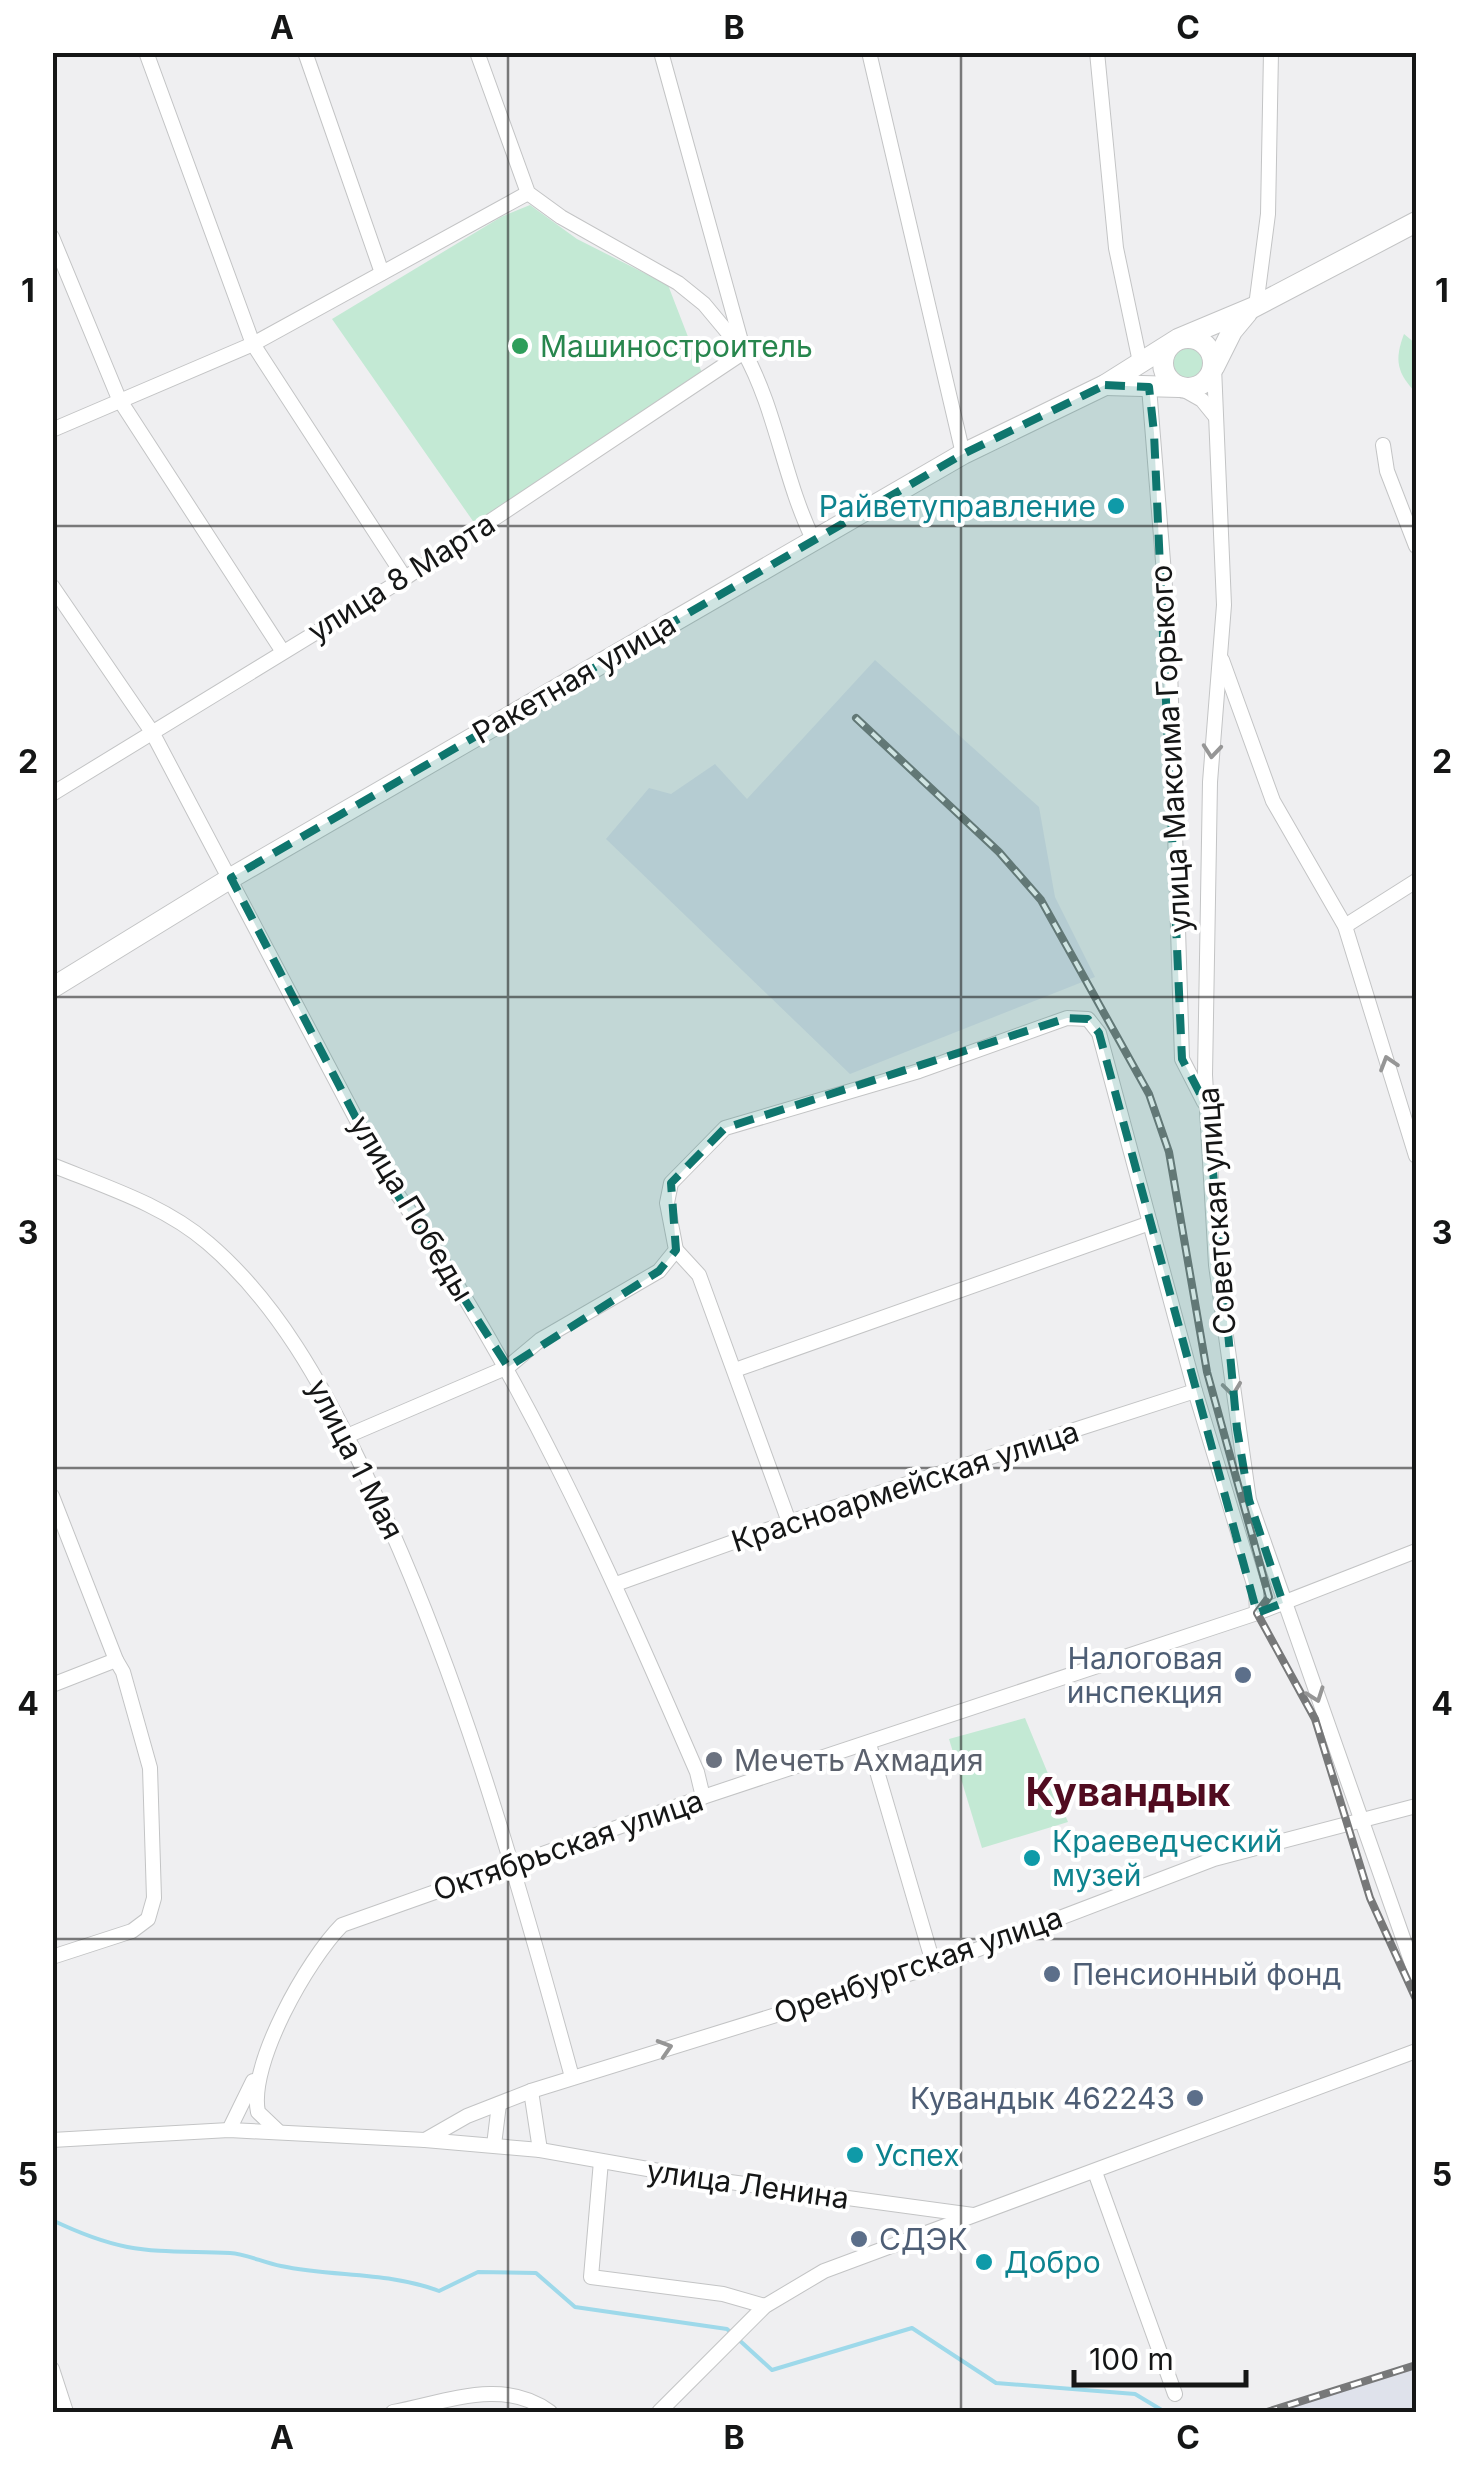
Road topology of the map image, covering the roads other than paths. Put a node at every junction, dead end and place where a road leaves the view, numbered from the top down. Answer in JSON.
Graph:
{"nodes":[{"id":1,"x":146,"y":52,"type":"edge"},
{"id":2,"x":305,"y":52,"type":"edge"},
{"id":3,"x":477,"y":52,"type":"edge"},
{"id":4,"x":661,"y":52,"type":"edge"},
{"id":5,"x":869,"y":52,"type":"edge"},
{"id":6,"x":1097,"y":52,"type":"edge"},
{"id":7,"x":1271,"y":52,"type":"edge"},
{"id":8,"x":528,"y":192,"type":"junction"},
{"id":9,"x":1416,"y":222,"type":"edge"},
{"id":10,"x":52,"y":237,"type":"edge"},
{"id":11,"x":382,"y":273,"type":"junction"},
{"id":12,"x":1254,"y":307,"type":"junction"},
{"id":13,"x":1178,"y":339,"type":"junction"},
{"id":14,"x":253,"y":344,"type":"junction"},
{"id":15,"x":744,"y":352,"type":"junction"},
{"id":16,"x":1140,"y":362,"type":"junction"},
{"id":17,"x":1214,"y":367,"type":"junction"},
{"id":18,"x":1104,"y":385,"type":"junction"},
{"id":19,"x":1148,"y":386,"type":"junction"},
{"id":20,"x":1180,"y":387,"type":"junction"},
{"id":21,"x":118,"y":399,"type":"junction"},
{"id":22,"x":1216,"y":416,"type":"junction"},
{"id":23,"x":52,"y":430,"type":"edge"},
{"id":24,"x":1383,"y":444,"type":"dead end"},
{"id":25,"x":963,"y":454,"type":"junction"},
{"id":26,"x":813,"y":540,"type":"junction"},
{"id":27,"x":1416,"y":546,"type":"edge"},
{"id":28,"x":405,"y":578,"type":"junction"},
{"id":29,"x":52,"y":586,"type":"edge"},
{"id":30,"x":283,"y":652,"type":"junction"},
{"id":31,"x":1220,"y":654,"type":"junction"},
{"id":32,"x":152,"y":732,"type":"junction"},
{"id":33,"x":52,"y":794,"type":"edge"},
{"id":34,"x":231,"y":878,"type":"junction"},
{"id":35,"x":1416,"y":881,"type":"edge"},
{"id":36,"x":1345,"y":926,"type":"junction"},
{"id":37,"x":52,"y":988,"type":"edge"},
{"id":38,"x":1207,"y":1107,"type":"junction"},
{"id":39,"x":1416,"y":1156,"type":"edge"},
{"id":40,"x":52,"y":1165,"type":"edge"},
{"id":41,"x":1150,"y":1223,"type":"junction"},
{"id":42,"x":676,"y":1250,"type":"junction"},
{"id":43,"x":508,"y":1367,"type":"junction"},
{"id":44,"x":736,"y":1370,"type":"junction"},
{"id":45,"x":1195,"y":1392,"type":"junction"},
{"id":46,"x":347,"y":1436,"type":"junction"},
{"id":47,"x":52,"y":1496,"type":"edge"},
{"id":48,"x":789,"y":1522,"type":"junction"},
{"id":49,"x":1416,"y":1551,"type":"edge"},
{"id":50,"x":616,"y":1584,"type":"junction"},
{"id":51,"x":1283,"y":1603,"type":"junction"},
{"id":52,"x":1258,"y":1613,"type":"junction"},
{"id":53,"x":116,"y":1660,"type":"junction"},
{"id":54,"x":52,"y":1685,"type":"edge"},
{"id":55,"x":868,"y":1744,"type":"junction"},
{"id":56,"x":703,"y":1797,"type":"junction"},
{"id":57,"x":1416,"y":1806,"type":"edge"},
{"id":58,"x":1360,"y":1820,"type":"junction"},
{"id":59,"x":514,"y":1866,"type":"junction"},
{"id":60,"x":52,"y":1957,"type":"edge"},
{"id":61,"x":934,"y":1966,"type":"junction"},
{"id":62,"x":1416,"y":1975,"type":"edge"},
{"id":63,"x":1416,"y":2051,"type":"edge"},
{"id":64,"x":258,"y":2071,"type":"junction"},
{"id":65,"x":572,"y":2077,"type":"junction"},
{"id":66,"x":531,"y":2091,"type":"junction"},
{"id":67,"x":499,"y":2104,"type":"junction"},
{"id":68,"x":229,"y":2130,"type":"junction"},
{"id":69,"x":279,"y":2132,"type":"junction"},
{"id":70,"x":52,"y":2140,"type":"edge"},
{"id":71,"x":425,"y":2140,"type":"junction"},
{"id":72,"x":494,"y":2145,"type":"junction"},
{"id":73,"x":540,"y":2150,"type":"junction"},
{"id":74,"x":601,"y":2162,"type":"junction"},
{"id":75,"x":1096,"y":2172,"type":"junction"},
{"id":76,"x":974,"y":2215,"type":"junction"},
{"id":77,"x":765,"y":2306,"type":"junction"},
{"id":78,"x":52,"y":2370,"type":"edge"},
{"id":79,"x":1175,"y":2394,"type":"dead end"},
{"id":80,"x":66,"y":2412,"type":"edge"},
{"id":81,"x":394,"y":2412,"type":"edge"},
{"id":82,"x":550,"y":2412,"type":"edge"},
{"id":83,"x":662,"y":2412,"type":"edge"}],
"edges":[{"from":1,"to":14,"type":"street"},
{"from":2,"to":11,"type":"street"},
{"from":3,"to":8,"type":"street"},
{"from":4,"to":15,"type":"street"},
{"from":5,"to":25,"type":"street"},
{"from":6,"to":16,"type":"street"},
{"from":7,"to":12,"type":"street"},
{"from":8,"to":11,"type":"street"},
{"from":8,"to":15,"type":"street"},
{"from":9,"to":12,"type":"main road","name":"Ракетная улица"},
{"from":10,"to":21,"type":"street"},
{"from":11,"to":14,"type":"street"},
{"from":12,"to":13,"type":"main road","name":"Ракетная улица"},
{"from":12,"to":17,"type":"main road"},
{"from":13,"to":16,"type":"main road","name":"Ракетная улица"},
{"from":13,"to":17,"type":"main road"},
{"from":13,"to":20,"type":"main road"},
{"from":14,"to":21,"type":"street"},
{"from":14,"to":28,"type":"street"},
{"from":15,"to":26,"type":"street"},
{"from":15,"to":28,"type":"street","name":"улица 8 Марта"},
{"from":16,"to":18,"type":"main road","name":"Ракетная улица"},
{"from":17,"to":20,"type":"main road"},
{"from":17,"to":22,"type":"street","name":"Советская улица"},
{"from":18,"to":19,"type":"main road","name":"Ракетная улица"},
{"from":18,"to":25,"type":"main road","name":"Ракетная улица"},
{"from":19,"to":20,"type":"main road","name":"Ракетная улица"},
{"from":19,"to":38,"type":"street","name":"улица Максима Горького"},
{"from":20,"to":22,"type":"street"},
{"from":21,"to":23,"type":"street"},
{"from":21,"to":30,"type":"street"},
{"from":22,"to":31,"type":"street","name":"Советская улица"},
{"from":24,"to":27,"type":"street"},
{"from":25,"to":26,"type":"main road","name":"Ракетная улица"},
{"from":26,"to":34,"type":"main road","name":"Ракетная улица"},
{"from":28,"to":30,"type":"street","name":"улица 8 Марта"},
{"from":29,"to":32,"type":"street","name":"улица Победы"},
{"from":30,"to":32,"type":"street","name":"улица 8 Марта"},
{"from":31,"to":36,"type":"street"},
{"from":31,"to":38,"type":"street","name":"Советская улица","one_way":true},
{"from":32,"to":33,"type":"street","name":"улица 8 Марта"},
{"from":32,"to":34,"type":"street","name":"улица Победы"},
{"from":34,"to":37,"type":"main road","name":"Ракетная улица"},
{"from":34,"to":43,"type":"street","name":"улица Победы"},
{"from":35,"to":36,"type":"street"},
{"from":39,"to":36,"type":"street","one_way":true},
{"from":38,"to":51,"type":"street","name":"Советская улица","one_way":true},
{"from":40,"to":46,"type":"street","name":"улица 1 Мая"},
{"from":41,"to":42,"type":"street"},
{"from":41,"to":44,"type":"street"},
{"from":41,"to":45,"type":"street"},
{"from":42,"to":43,"type":"street"},
{"from":42,"to":44,"type":"street"},
{"from":43,"to":46,"type":"street"},
{"from":43,"to":50,"type":"street","name":"улица Победы"},
{"from":44,"to":48,"type":"street"},
{"from":45,"to":48,"type":"street","name":"Красноармейская улица"},
{"from":45,"to":52,"type":"street"},
{"from":46,"to":59,"type":"street","name":"улица 1 Мая"},
{"from":47,"to":53,"type":"street"},
{"from":48,"to":50,"type":"street","name":"Красноармейская улица"},
{"from":49,"to":51,"type":"street","name":"Октябрьская улица"},
{"from":50,"to":56,"type":"street","name":"улица Победы"},
{"from":51,"to":52,"type":"street","name":"Октябрьская улица"},
{"from":51,"to":58,"type":"street","name":"Советская улица","one_way":true},
{"from":52,"to":55,"type":"street","name":"Октябрьская улица"},
{"from":53,"to":54,"type":"street"},
{"from":53,"to":60,"type":"street"},
{"from":55,"to":56,"type":"street","name":"Октябрьская улица"},
{"from":55,"to":61,"type":"street"},
{"from":56,"to":59,"type":"street","name":"Октябрьская улица"},
{"from":57,"to":58,"type":"street","name":"Оренбургская улица"},
{"from":58,"to":61,"type":"street","name":"Оренбургская улица"},
{"from":58,"to":62,"type":"street","name":"Советская улица"},
{"from":59,"to":64,"type":"street","name":"Октябрьская улица"},
{"from":59,"to":65,"type":"street","name":"улица 1 Мая"},
{"from":65,"to":61,"type":"street","name":"Оренбургская улица","one_way":true},
{"from":63,"to":75,"type":"street","name":"улица Ленина"},
{"from":64,"to":68,"type":"street","name":"Октябрьская улица"},
{"from":64,"to":69,"type":"street"},
{"from":65,"to":66,"type":"street","name":"Оренбургская улица"},
{"from":66,"to":67,"type":"street","name":"Оренбургская улица"},
{"from":66,"to":73,"type":"street"},
{"from":67,"to":71,"type":"street","name":"Оренбургская улица"},
{"from":67,"to":72,"type":"street"},
{"from":68,"to":69,"type":"street","name":"улица Ленина"},
{"from":68,"to":70,"type":"street","name":"улица Ленина"},
{"from":69,"to":71,"type":"street","name":"улица Ленина"},
{"from":71,"to":72,"type":"street","name":"улица Ленина"},
{"from":72,"to":73,"type":"street","name":"улица Ленина"},
{"from":73,"to":74,"type":"street","name":"улица Ленина"},
{"from":74,"to":76,"type":"street","name":"улица Ленина"},
{"from":74,"to":77,"type":"street"},
{"from":75,"to":76,"type":"street","name":"улица Ленина"},
{"from":75,"to":79,"type":"street"},
{"from":76,"to":77,"type":"street"},
{"from":77,"to":83,"type":"street"},
{"from":78,"to":80,"type":"street"},
{"from":81,"to":82,"type":"street"}]}
